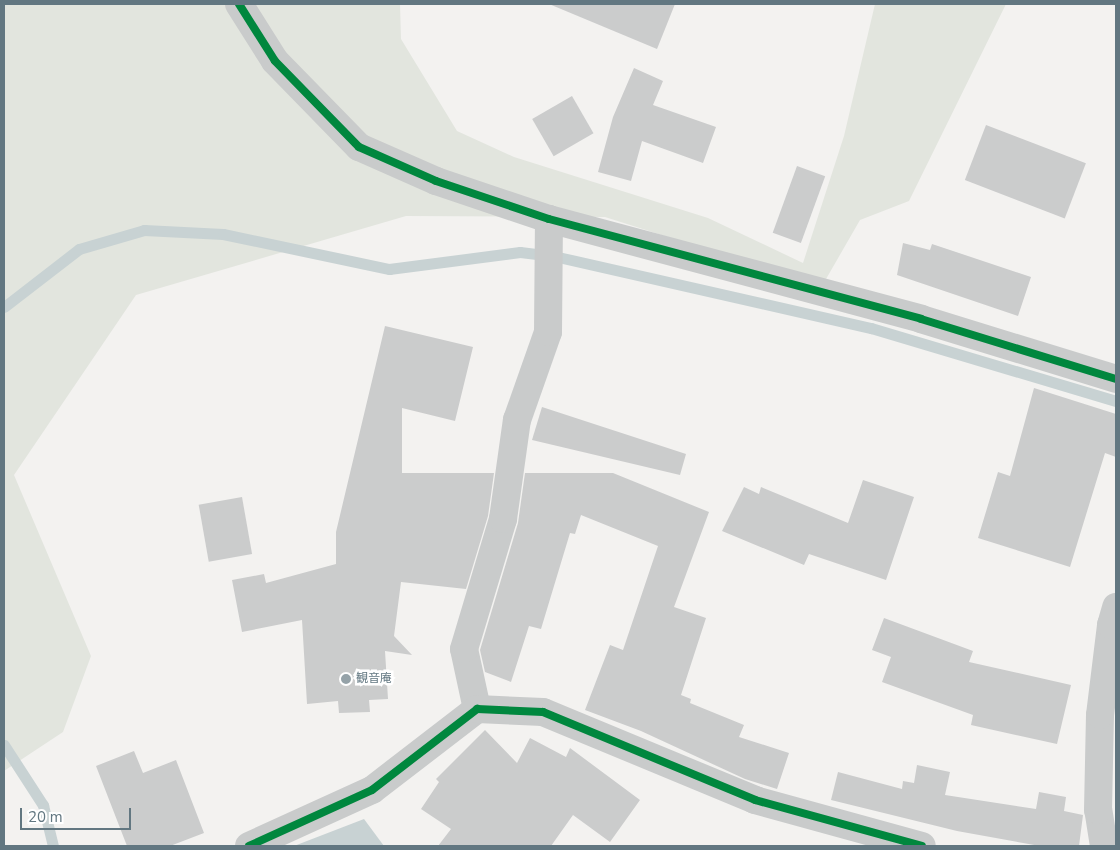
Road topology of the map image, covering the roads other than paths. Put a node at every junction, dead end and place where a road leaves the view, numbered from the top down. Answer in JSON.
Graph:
{"nodes":[{"id":1,"x":239,"y":4,"type":"edge"},
{"id":2,"x":549,"y":232,"type":"junction"},
{"id":3,"x":1116,"y":378,"type":"edge"},
{"id":4,"x":1116,"y":607,"type":"edge"},
{"id":5,"x":477,"y":709,"type":"junction"},
{"id":6,"x":249,"y":846,"type":"edge"},
{"id":7,"x":922,"y":846,"type":"edge"},
{"id":8,"x":1104,"y":846,"type":"edge"}],
"edges":[{"from":1,"to":2,"type":"street"},
{"from":2,"to":3,"type":"street"},
{"from":2,"to":5,"type":"street"},
{"from":4,"to":8,"type":"street"},
{"from":5,"to":6,"type":"street"},
{"from":5,"to":7,"type":"street"}]}
